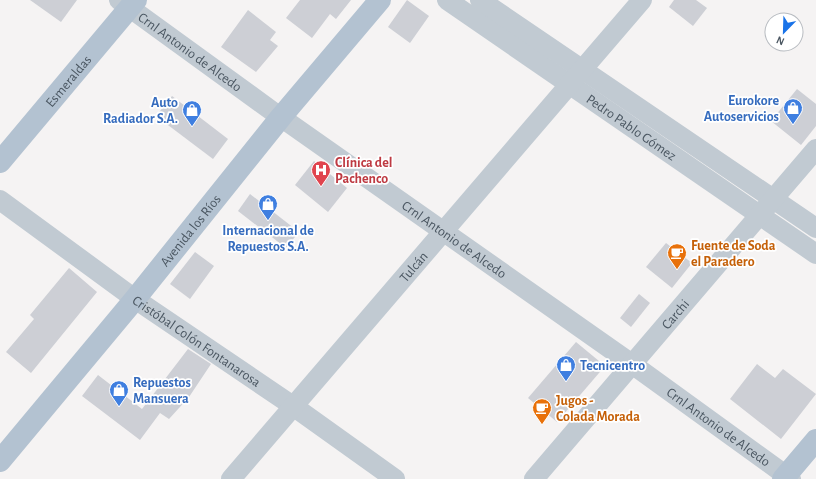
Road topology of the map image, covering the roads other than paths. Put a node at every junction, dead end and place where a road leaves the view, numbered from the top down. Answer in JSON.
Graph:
{"nodes":[{"id":1,"x":365,"y":0,"type":"edge"},
{"id":2,"x":380,"y":0,"type":"edge"},
{"id":3,"x":447,"y":0,"type":"edge"},
{"id":4,"x":480,"y":0,"type":"edge"},
{"id":5,"x":642,"y":0,"type":"edge"},
{"id":6,"x":125,"y":2,"type":"edge"},
{"id":7,"x":576,"y":77,"type":"junction"},
{"id":8,"x":276,"y":114,"type":"junction"},
{"id":9,"x":0,"y":142,"type":"edge"},
{"id":10,"x":816,"y":149,"type":"edge"},
{"id":11,"x":0,"y":162,"type":"edge"},
{"id":12,"x":774,"y":199,"type":"junction"},
{"id":13,"x":0,"y":200,"type":"edge"},
{"id":14,"x":760,"y":214,"type":"junction"},
{"id":15,"x":816,"y":228,"type":"edge"},
{"id":16,"x":443,"y":232,"type":"junction"},
{"id":17,"x":816,"y":254,"type":"edge"},
{"id":18,"x":130,"y":295,"type":"junction"},
{"id":19,"x":632,"y":364,"type":"junction"},
{"id":20,"x":293,"y":406,"type":"junction"},
{"id":21,"x":816,"y":440,"type":"edge"},
{"id":22,"x":0,"y":442,"type":"edge"},
{"id":23,"x":0,"y":461,"type":"edge"},
{"id":24,"x":787,"y":478,"type":"edge"},
{"id":25,"x":231,"y":479,"type":"edge"},
{"id":26,"x":395,"y":479,"type":"edge"},
{"id":27,"x":534,"y":479,"type":"edge"}],
"edges":[{"from":1,"to":8,"type":"main road","name":"Avenida los Ríos"},
{"from":2,"to":8,"type":"main road","name":"Avenida los Ríos"},
{"from":3,"to":7,"type":"street","name":"Pedro Pablo Gómez"},
{"from":4,"to":7,"type":"street","name":"Pedro Pablo Gómez"},
{"from":5,"to":7,"type":"street","name":"Tulcán"},
{"from":6,"to":8,"type":"street","name":"Crnl Antonio de Alcedo"},
{"from":6,"to":9,"type":"main road","name":"Esmeraldas"},
{"from":6,"to":11,"type":"main road","name":"Esmeraldas"},
{"from":7,"to":12,"type":"street","name":"Pedro Pablo Gómez"},
{"from":7,"to":14,"type":"street","name":"Pedro Pablo Gómez"},
{"from":7,"to":16,"type":"street","name":"Tulcán"},
{"from":8,"to":16,"type":"street","name":"Crnl Antonio de Alcedo"},
{"from":8,"to":18,"type":"main road","name":"Avenida los Ríos"},
{"from":10,"to":12,"type":"street","name":"Carchi"},
{"from":12,"to":14,"type":"street","name":"Carchi"},
{"from":12,"to":15,"type":"street","name":"Pedro Pablo Gómez"},
{"from":13,"to":18,"type":"street","name":"Cristóbal Colón Fontanarosa"},
{"from":14,"to":17,"type":"street","name":"Pedro Pablo Gómez"},
{"from":14,"to":19,"type":"street","name":"Carchi"},
{"from":16,"to":19,"type":"street","name":"Crnl Antonio de Alcedo"},
{"from":16,"to":20,"type":"street","name":"Tulcán"},
{"from":18,"to":20,"type":"street","name":"Cristóbal Colón Fontanarosa"},
{"from":18,"to":22,"type":"main road","name":"Avenida los Ríos"},
{"from":18,"to":23,"type":"main road","name":"Avenida los Ríos"},
{"from":19,"to":24,"type":"street","name":"Crnl Antonio de Alcedo"},
{"from":19,"to":27,"type":"street","name":"Carchi"},
{"from":20,"to":25,"type":"street","name":"Tulcán"},
{"from":20,"to":26,"type":"street","name":"Cristóbal Colón Fontanarosa"},
{"from":21,"to":24,"type":"main road"}]}
